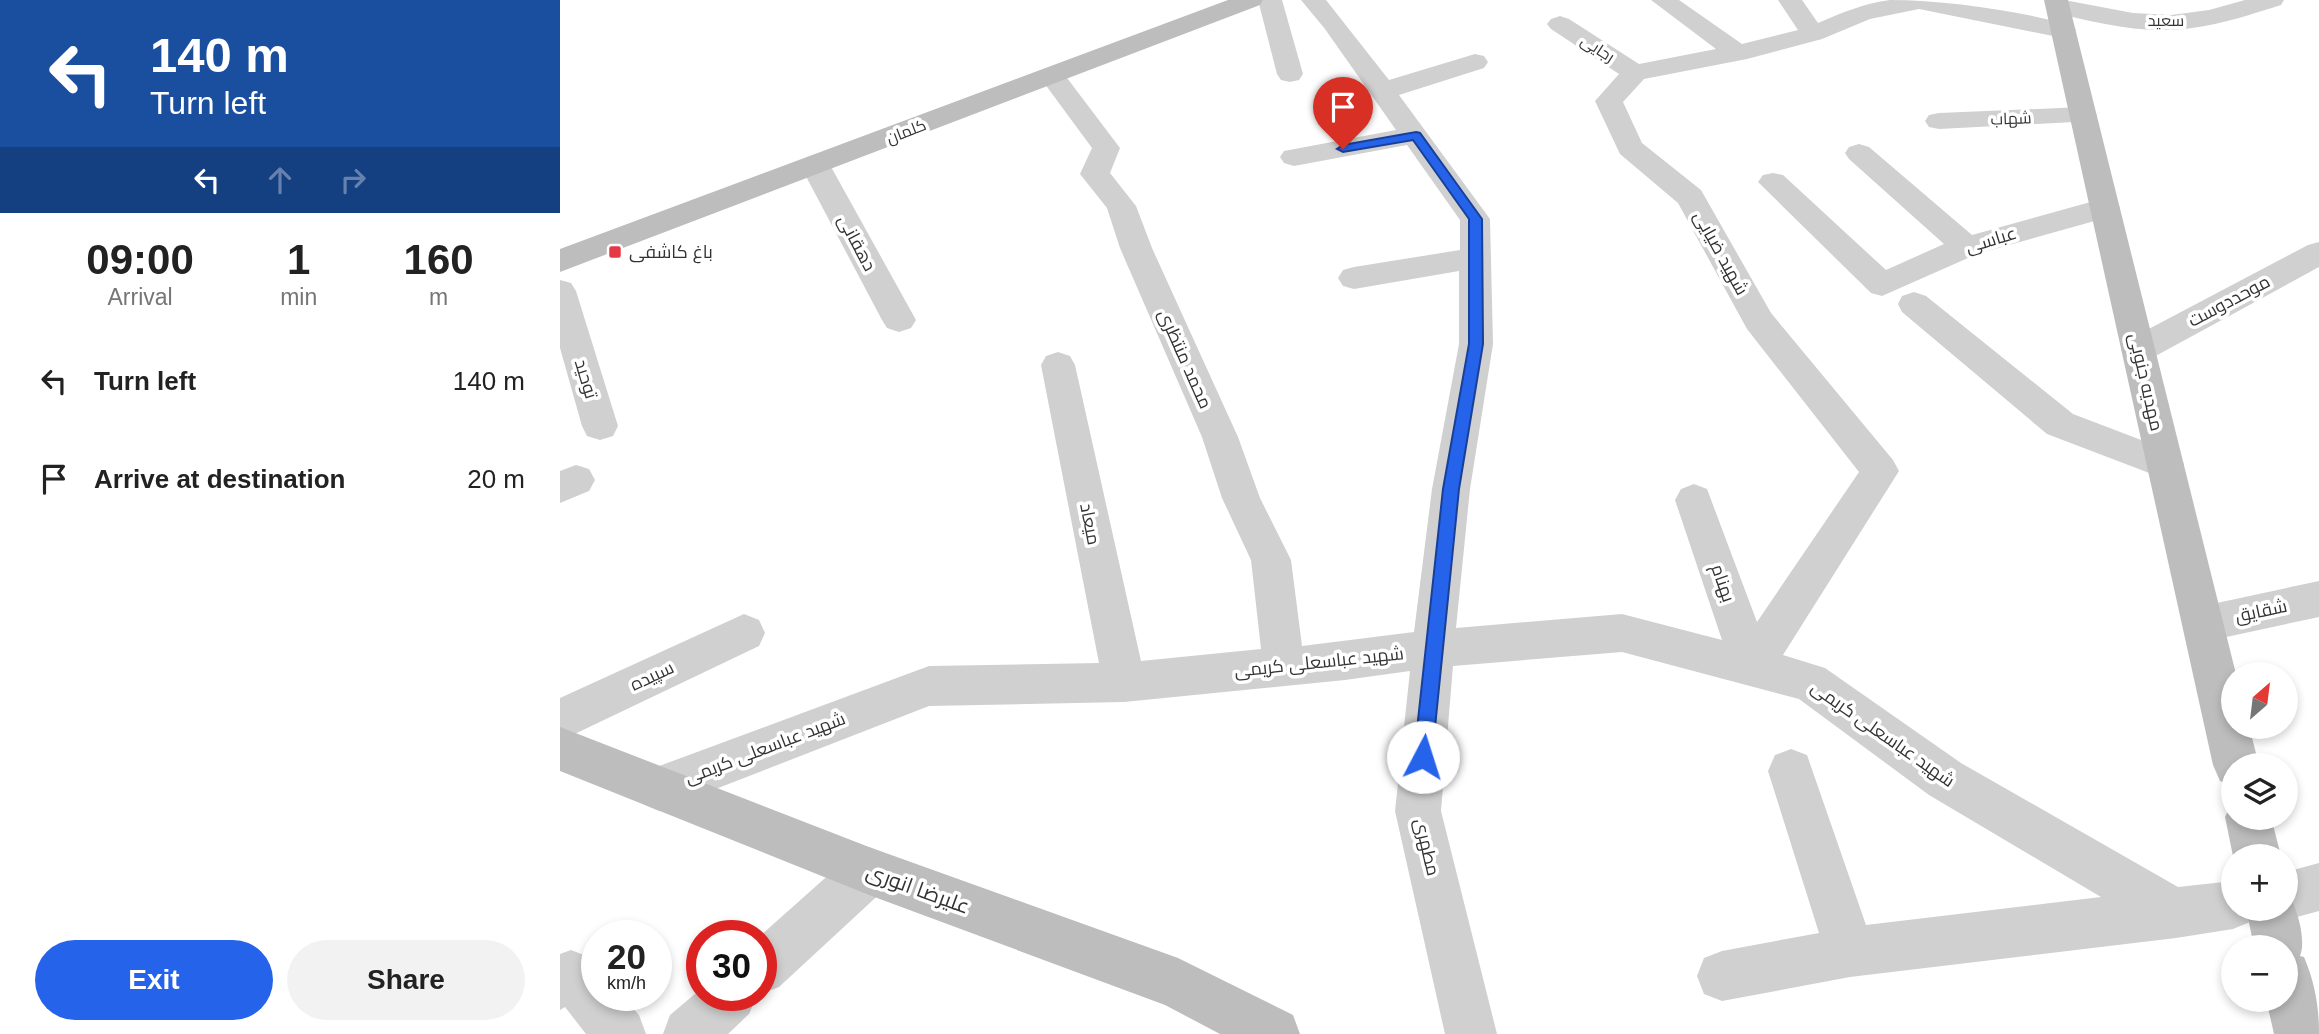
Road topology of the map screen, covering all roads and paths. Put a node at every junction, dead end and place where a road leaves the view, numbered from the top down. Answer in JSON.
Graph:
{"nodes":[{"id":1,"x":1251,"y":0,"type":"edge"},
{"id":2,"x":1270,"y":0,"type":"edge"},
{"id":3,"x":1313,"y":0,"type":"edge"},
{"id":4,"x":1663,"y":0,"type":"edge"},
{"id":5,"x":1790,"y":0,"type":"edge"},
{"id":6,"x":2272,"y":0,"type":"edge"},
{"id":7,"x":1919,"y":1,"type":"edge"},
{"id":8,"x":1856,"y":6,"type":"edge"},
{"id":9,"x":2059,"y":12,"type":"edge"},
{"id":10,"x":1560,"y":24,"type":"dead end"},
{"id":11,"x":1813,"y":34,"type":"junction"},
{"id":12,"x":1738,"y":53,"type":"junction"},
{"id":13,"x":1475,"y":62,"type":"dead end"},
{"id":14,"x":1635,"y":73,"type":"junction"},
{"id":15,"x":1290,"y":74,"type":"dead end"},
{"id":16,"x":1052,"y":76,"type":"junction"},
{"id":17,"x":1383,"y":91,"type":"junction"},
{"id":18,"x":2083,"y":115,"type":"junction"},
{"id":19,"x":1939,"y":121,"type":"dead end"},
{"id":20,"x":1416,"y":135,"type":"junction"},
{"id":21,"x":1859,"y":153,"type":"dead end"},
{"id":22,"x":1294,"y":158,"type":"dead end"},
{"id":23,"x":816,"y":165,"type":"junction"},
{"id":24,"x":1773,"y":182,"type":"dead end"},
{"id":25,"x":2105,"y":208,"type":"junction"},
{"id":26,"x":1966,"y":247,"type":"junction"},
{"id":27,"x":2319,"y":253,"type":"edge"},
{"id":28,"x":1476,"y":258,"type":"junction"},
{"id":29,"x":560,"y":261,"type":"edge"},
{"id":30,"x":1354,"y":278,"type":"dead end"},
{"id":31,"x":560,"y":291,"type":"edge"},
{"id":32,"x":1914,"y":304,"type":"dead end"},
{"id":33,"x":899,"y":320,"type":"dead end"},
{"id":34,"x":2138,"y":350,"type":"junction"},
{"id":35,"x":1058,"y":365,"type":"dead end"},
{"id":36,"x":600,"y":426,"type":"dead end"},
{"id":37,"x":2165,"y":464,"type":"junction"},
{"id":38,"x":1694,"y":500,"type":"dead end"},
{"id":39,"x":2319,"y":598,"type":"edge"},
{"id":40,"x":2203,"y":624,"type":"junction"},
{"id":41,"x":744,"y":633,"type":"dead end"},
{"id":42,"x":1433,"y":649,"type":"junction"},
{"id":43,"x":1752,"y":666,"type":"junction"},
{"id":44,"x":1284,"y":667,"type":"junction"},
{"id":45,"x":1124,"y":682,"type":"junction"},
{"id":46,"x":560,"y":720,"type":"edge"},
{"id":47,"x":560,"y":749,"type":"edge"},
{"id":48,"x":2233,"y":753,"type":"edge"},
{"id":49,"x":1791,"y":771,"type":"dead end"},
{"id":50,"x":659,"y":788,"type":"junction"},
{"id":51,"x":869,"y":871,"type":"junction"},
{"id":52,"x":2319,"y":887,"type":"edge"},
{"id":53,"x":2298,"y":893,"type":"edge"},
{"id":54,"x":2221,"y":907,"type":"edge"},
{"id":55,"x":2176,"y":913,"type":"junction"},
{"id":56,"x":1850,"y":952,"type":"junction"},
{"id":57,"x":777,"y":954,"type":"edge"},
{"id":58,"x":1722,"y":976,"type":"dead end"},
{"id":59,"x":560,"y":984,"type":"edge"},
{"id":60,"x":714,"y":1011,"type":"edge"},
{"id":61,"x":2295,"y":1012,"type":"edge"},
{"id":62,"x":620,"y":1034,"type":"edge"},
{"id":63,"x":689,"y":1034,"type":"edge"},
{"id":64,"x":1274,"y":1034,"type":"edge"},
{"id":65,"x":1471,"y":1034,"type":"edge"},
{"id":66,"x":2300,"y":1034,"type":"edge"}],
"edges":[{"from":1,"to":16,"type":"street","name":"کلمان"},
{"from":2,"to":15,"type":"street"},
{"from":3,"to":17,"type":"street","name":"مطهری"},
{"from":4,"to":12,"type":"street"},
{"from":5,"to":11,"type":"street"},
{"from":6,"to":9,"type":"street","name":"سعید"},
{"from":7,"to":8,"type":"street"},
{"from":7,"to":9,"type":"street"},
{"from":8,"to":11,"type":"street"},
{"from":9,"to":18,"type":"street","name":"مهدیه جنوبی"},
{"from":10,"to":14,"type":"street","name":"رجایی"},
{"from":11,"to":12,"type":"street"},
{"from":12,"to":14,"type":"street"},
{"from":13,"to":17,"type":"street"},
{"from":14,"to":43,"type":"street","name":"شهید ضیایی"},
{"from":16,"to":23,"type":"street","name":"کلمان"},
{"from":16,"to":44,"type":"street","name":"محمد منتظری"},
{"from":17,"to":20,"type":"street","name":"مطهری"},
{"from":18,"to":19,"type":"street","name":"شهاب"},
{"from":18,"to":25,"type":"street","name":"مهدیه جنوبی"},
{"from":20,"to":22,"type":"street"},
{"from":20,"to":28,"type":"street","name":"مطهری"},
{"from":21,"to":26,"type":"street"},
{"from":23,"to":29,"type":"street","name":"کلمان"},
{"from":23,"to":33,"type":"street","name":"دهقانی"},
{"from":24,"to":26,"type":"street","name":"عباسی"},
{"from":25,"to":26,"type":"street","name":"عباسی"},
{"from":25,"to":34,"type":"street","name":"مهدیه جنوبی"},
{"from":27,"to":34,"type":"street","name":"موحددوست"},
{"from":28,"to":30,"type":"street"},
{"from":28,"to":42,"type":"street","name":"مطهری"},
{"from":31,"to":36,"type":"street","name":"توحید"},
{"from":32,"to":37,"type":"street"},
{"from":34,"to":37,"type":"street","name":"مهدیه جنوبی"},
{"from":35,"to":45,"type":"street","name":"میعاد"},
{"from":37,"to":40,"type":"street","name":"مهدیه جنوبی"},
{"from":38,"to":43,"type":"street","name":"بهنام"},
{"from":39,"to":40,"type":"street","name":"شقایق"},
{"from":40,"to":48,"type":"street","name":"مهدیه جنوبی"},
{"from":41,"to":46,"type":"street","name":"سپیده"},
{"from":42,"to":43,"type":"street","name":"شهید عباسعلی کریمی"},
{"from":42,"to":44,"type":"street","name":"شهید عباسعلی کریمی"},
{"from":42,"to":65,"type":"street","name":"مطهری"},
{"from":43,"to":55,"type":"street","name":"شهید عباسعلی کریمی"},
{"from":44,"to":45,"type":"street","name":"شهید عباسعلی کریمی"},
{"from":45,"to":50,"type":"street","name":"شهید عباسعلی کریمی"},
{"from":47,"to":50,"type":"street","name":"علیرضا انوری"},
{"from":49,"to":56,"type":"street"},
{"from":50,"to":51,"type":"street","name":"علیرضا انوری"},
{"from":51,"to":57,"type":"street"},
{"from":51,"to":64,"type":"street","name":"علیرضا انوری"},
{"from":52,"to":53,"type":"street"},
{"from":54,"to":55,"type":"street"},
{"from":55,"to":56,"type":"street"},
{"from":56,"to":58,"type":"street"},
{"from":59,"to":62,"type":"street"},
{"from":60,"to":63,"type":"street"},
{"from":61,"to":66,"type":"street"}]}
